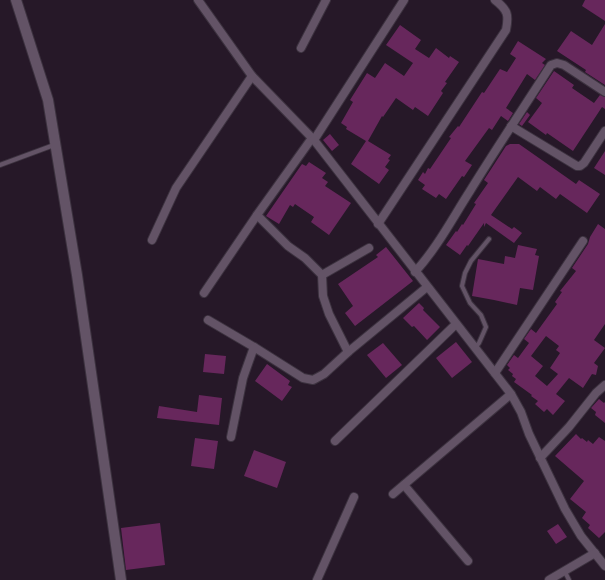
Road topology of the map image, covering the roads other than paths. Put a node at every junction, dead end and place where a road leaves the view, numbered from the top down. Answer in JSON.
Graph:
{"nodes":[{"id":1,"x":16,"y":0,"type":"edge"},
{"id":2,"x":198,"y":0,"type":"edge"},
{"id":3,"x":326,"y":0,"type":"edge"},
{"id":4,"x":404,"y":0,"type":"edge"},
{"id":5,"x":495,"y":0,"type":"edge"},
{"id":6,"x":301,"y":48,"type":"dead end"},
{"id":7,"x":252,"y":76,"type":"junction"},
{"id":8,"x":605,"y":92,"type":"edge"},
{"id":9,"x":512,"y":126,"type":"junction"},
{"id":10,"x":605,"y":131,"type":"edge"},
{"id":11,"x":313,"y":139,"type":"junction"},
{"id":12,"x":56,"y":144,"type":"junction"},
{"id":13,"x":0,"y":165,"type":"edge"},
{"id":14,"x":257,"y":215,"type":"junction"},
{"id":15,"x":378,"y":224,"type":"junction"},
{"id":16,"x":489,"y":239,"type":"dead end"},
{"id":17,"x":152,"y":240,"type":"dead end"},
{"id":18,"x":583,"y":241,"type":"dead end"},
{"id":19,"x":369,"y":248,"type":"dead end"},
{"id":20,"x":415,"y":272,"type":"junction"},
{"id":21,"x":322,"y":275,"type":"junction"},
{"id":22,"x":427,"y":287,"type":"junction"},
{"id":23,"x":204,"y":293,"type":"dead end"},
{"id":24,"x":208,"y":320,"type":"dead end"},
{"id":25,"x":456,"y":324,"type":"junction"},
{"id":26,"x":254,"y":347,"type":"junction"},
{"id":27,"x":475,"y":348,"type":"junction"},
{"id":28,"x":348,"y":352,"type":"junction"},
{"id":29,"x":495,"y":373,"type":"junction"},
{"id":30,"x":605,"y":386,"type":"edge"},
{"id":31,"x":510,"y":394,"type":"junction"},
{"id":32,"x":231,"y":437,"type":"dead end"},
{"id":33,"x":335,"y":441,"type":"dead end"},
{"id":34,"x":540,"y":458,"type":"junction"},
{"id":35,"x":404,"y":485,"type":"junction"},
{"id":36,"x":393,"y":494,"type":"dead end"},
{"id":37,"x":354,"y":497,"type":"dead end"},
{"id":38,"x":595,"y":553,"type":"junction"},
{"id":39,"x":468,"y":562,"type":"dead end"},
{"id":40,"x":604,"y":562,"type":"edge"},
{"id":41,"x":565,"y":572,"type":"junction"},
{"id":42,"x":121,"y":580,"type":"edge"},
{"id":43,"x":317,"y":580,"type":"edge"},
{"id":44,"x":549,"y":580,"type":"edge"},
{"id":45,"x":569,"y":580,"type":"edge"}],
"edges":[{"from":1,"to":12,"type":"street"},
{"from":2,"to":7,"type":"street"},
{"from":3,"to":6,"type":"street"},
{"from":4,"to":11,"type":"street"},
{"from":5,"to":15,"type":"street"},
{"from":7,"to":11,"type":"street"},
{"from":7,"to":17,"type":"street"},
{"from":8,"to":9,"type":"street"},
{"from":9,"to":10,"type":"street"},
{"from":9,"to":20,"type":"street"},
{"from":11,"to":14,"type":"street"},
{"from":11,"to":15,"type":"street"},
{"from":12,"to":13,"type":"lane"},
{"from":12,"to":42,"type":"street"},
{"from":14,"to":21,"type":"street"},
{"from":14,"to":23,"type":"street"},
{"from":15,"to":20,"type":"street"},
{"from":16,"to":27,"type":"lane"},
{"from":18,"to":29,"type":"street"},
{"from":19,"to":21,"type":"street"},
{"from":20,"to":22,"type":"street"},
{"from":21,"to":28,"type":"street"},
{"from":22,"to":25,"type":"street"},
{"from":22,"to":28,"type":"street"},
{"from":24,"to":26,"type":"street"},
{"from":25,"to":27,"type":"street"},
{"from":25,"to":33,"type":"street"},
{"from":26,"to":28,"type":"street"},
{"from":26,"to":32,"type":"street"},
{"from":27,"to":29,"type":"street"},
{"from":29,"to":31,"type":"street"},
{"from":30,"to":34,"type":"street"},
{"from":31,"to":34,"type":"street"},
{"from":31,"to":35,"type":"street"},
{"from":34,"to":38,"type":"street"},
{"from":35,"to":36,"type":"street"},
{"from":35,"to":39,"type":"street"},
{"from":37,"to":43,"type":"street"},
{"from":38,"to":40,"type":"street"},
{"from":38,"to":41,"type":"street"},
{"from":41,"to":44,"type":"street"},
{"from":41,"to":45,"type":"lane"}]}
